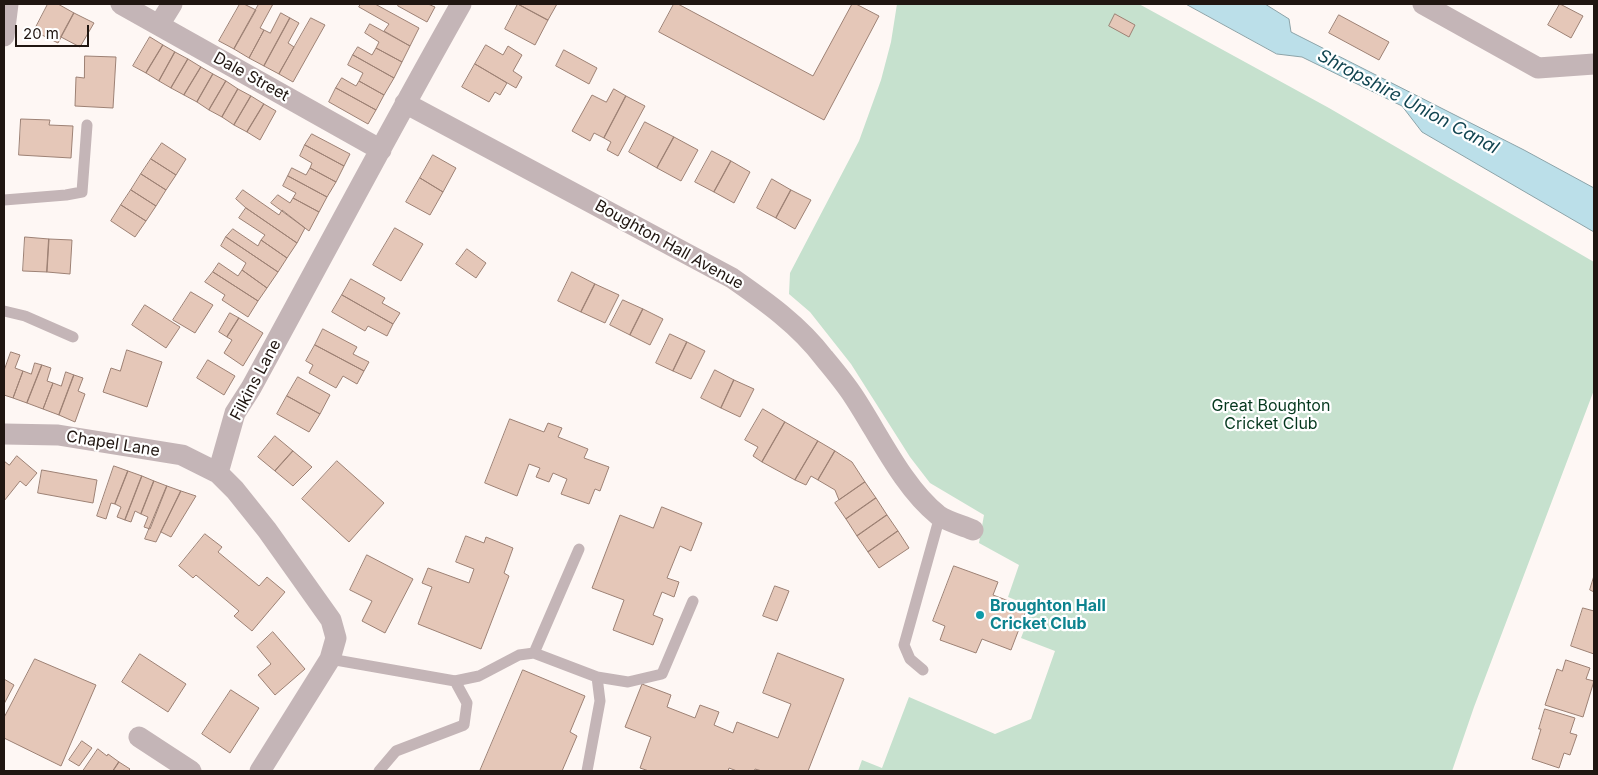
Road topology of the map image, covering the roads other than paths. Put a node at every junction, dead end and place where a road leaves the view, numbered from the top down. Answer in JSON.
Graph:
{"nodes":[{"id":1,"x":8,"y":4,"type":"edge"},
{"id":2,"x":121,"y":4,"type":"edge"},
{"id":3,"x":172,"y":4,"type":"edge"},
{"id":4,"x":461,"y":4,"type":"edge"},
{"id":5,"x":1423,"y":4,"type":"edge"},
{"id":6,"x":159,"y":25,"type":"junction"},
{"id":7,"x":4,"y":36,"type":"edge"},
{"id":8,"x":1594,"y":64,"type":"edge"},
{"id":9,"x":405,"y":102,"type":"junction"},
{"id":10,"x":87,"y":125,"type":"dead end"},
{"id":11,"x":380,"y":150,"type":"junction"},
{"id":12,"x":4,"y":200,"type":"edge"},
{"id":13,"x":4,"y":310,"type":"edge"},
{"id":14,"x":73,"y":337,"type":"dead end"},
{"id":15,"x":4,"y":434,"type":"edge"},
{"id":16,"x":218,"y":473,"type":"junction"},
{"id":17,"x":940,"y":516,"type":"junction"},
{"id":18,"x":973,"y":530,"type":"dead end"},
{"id":19,"x":579,"y":549,"type":"dead end"},
{"id":20,"x":693,"y":600,"type":"dead end"},
{"id":21,"x":534,"y":654,"type":"junction"},
{"id":22,"x":330,"y":660,"type":"junction"},
{"id":23,"x":923,"y":670,"type":"dead end"},
{"id":24,"x":597,"y":677,"type":"junction"},
{"id":25,"x":455,"y":681,"type":"junction"},
{"id":26,"x":138,"y":737,"type":"dead end"},
{"id":27,"x":191,"y":771,"type":"edge"},
{"id":28,"x":260,"y":771,"type":"edge"},
{"id":29,"x":378,"y":771,"type":"edge"},
{"id":30,"x":587,"y":771,"type":"edge"}],
"edges":[{"from":1,"to":7,"type":"street"},
{"from":2,"to":6,"type":"street","name":"Dale Street"},
{"from":3,"to":6,"type":"street"},
{"from":4,"to":9,"type":"street","name":"Filkins Lane"},
{"from":5,"to":8,"type":"street"},
{"from":6,"to":11,"type":"street","name":"Dale Street"},
{"from":9,"to":11,"type":"street","name":"Filkins Lane"},
{"from":9,"to":17,"type":"street","name":"Boughton Hall Avenue"},
{"from":10,"to":12,"type":"lane"},
{"from":11,"to":16,"type":"street","name":"Filkins Lane"},
{"from":13,"to":14,"type":"lane"},
{"from":15,"to":16,"type":"street","name":"Chapel Lane"},
{"from":16,"to":22,"type":"street"},
{"from":17,"to":18,"type":"street","name":"Boughton Hall Avenue"},
{"from":17,"to":23,"type":"lane"},
{"from":19,"to":21,"type":"lane"},
{"from":20,"to":24,"type":"lane"},
{"from":21,"to":24,"type":"lane"},
{"from":21,"to":25,"type":"lane"},
{"from":22,"to":25,"type":"lane"},
{"from":22,"to":28,"type":"street"},
{"from":24,"to":30,"type":"lane"},
{"from":25,"to":29,"type":"lane"},
{"from":26,"to":27,"type":"street"}]}
